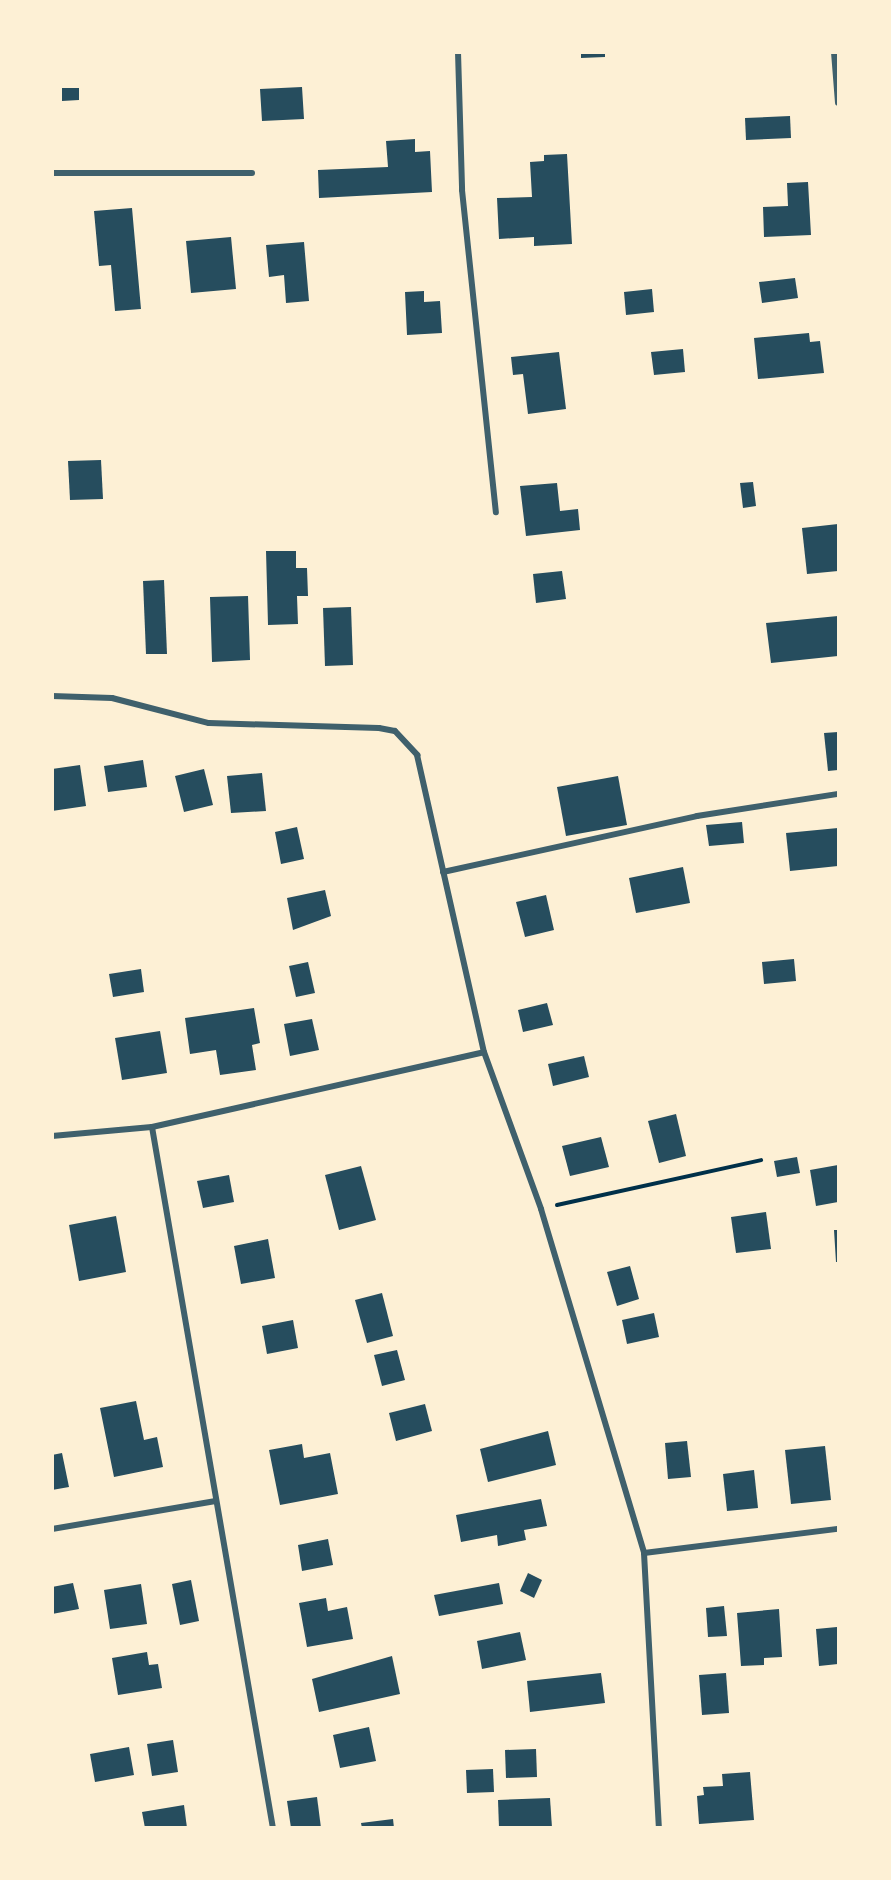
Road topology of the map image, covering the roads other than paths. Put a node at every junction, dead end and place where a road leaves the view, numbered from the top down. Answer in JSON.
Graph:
{"nodes":[{"id":1,"x":458,"y":52,"type":"edge"},
{"id":2,"x":834,"y":52,"type":"edge"},
{"id":3,"x":838,"y":104,"type":"edge"},
{"id":4,"x":52,"y":172,"type":"edge"},
{"id":5,"x":252,"y":173,"type":"dead end"},
{"id":6,"x":496,"y":512,"type":"dead end"},
{"id":7,"x":52,"y":696,"type":"edge"},
{"id":8,"x":838,"y":795,"type":"edge"},
{"id":9,"x":443,"y":872,"type":"junction"},
{"id":10,"x":484,"y":1052,"type":"junction"},
{"id":11,"x":152,"y":1127,"type":"junction"},
{"id":12,"x":52,"y":1136,"type":"edge"},
{"id":13,"x":216,"y":1501,"type":"junction"},
{"id":14,"x":838,"y":1528,"type":"edge"},
{"id":15,"x":52,"y":1529,"type":"edge"},
{"id":16,"x":644,"y":1553,"type":"junction"},
{"id":17,"x":273,"y":1827,"type":"edge"},
{"id":18,"x":659,"y":1827,"type":"edge"}],
"edges":[{"from":1,"to":6,"type":"street"},
{"from":2,"to":3,"type":"street"},
{"from":4,"to":5,"type":"street"},
{"from":7,"to":9,"type":"street"},
{"from":8,"to":9,"type":"street"},
{"from":9,"to":10,"type":"street"},
{"from":10,"to":11,"type":"street"},
{"from":10,"to":16,"type":"street"},
{"from":11,"to":12,"type":"street"},
{"from":11,"to":13,"type":"street"},
{"from":13,"to":15,"type":"street"},
{"from":13,"to":17,"type":"street"},
{"from":14,"to":16,"type":"street"},
{"from":16,"to":18,"type":"street"}]}
